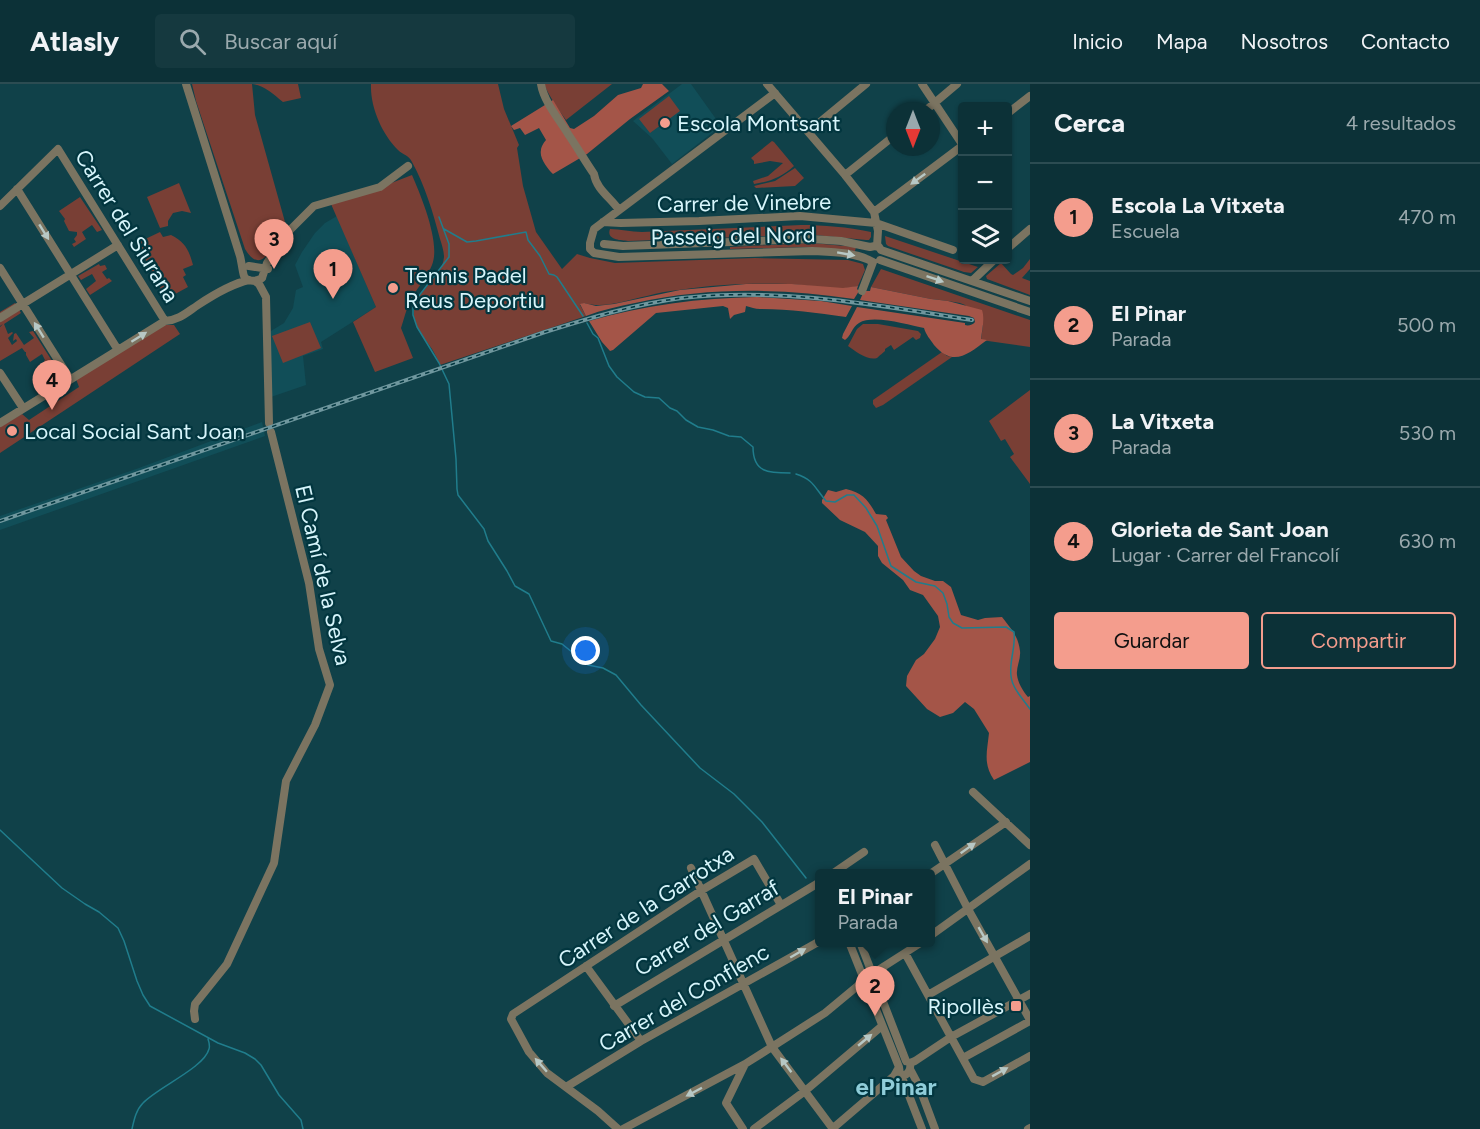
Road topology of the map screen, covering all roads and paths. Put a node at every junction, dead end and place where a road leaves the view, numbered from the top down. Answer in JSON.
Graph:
{"nodes":[{"id":1,"x":186,"y":84,"type":"edge"},
{"id":2,"x":542,"y":84,"type":"edge"},
{"id":3,"x":767,"y":84,"type":"edge"},
{"id":4,"x":866,"y":84,"type":"edge"},
{"id":5,"x":922,"y":84,"type":"edge"},
{"id":6,"x":957,"y":84,"type":"edge"},
{"id":7,"x":775,"y":93,"type":"junction"},
{"id":8,"x":1030,"y":96,"type":"edge"},
{"id":9,"x":934,"y":102,"type":"edge"},
{"id":10,"x":936,"y":102,"type":"edge"},
{"id":11,"x":940,"y":110,"type":"edge"},
{"id":12,"x":1012,"y":110,"type":"edge"},
{"id":13,"x":808,"y":131,"type":"junction"},
{"id":14,"x":958,"y":138,"type":"edge"},
{"id":15,"x":886,"y":142,"type":"edge"},
{"id":16,"x":958,"y":149,"type":"edge"},
{"id":17,"x":408,"y":166,"type":"dead end"},
{"id":18,"x":845,"y":175,"type":"junction"},
{"id":19,"x":18,"y":189,"type":"junction"},
{"id":20,"x":0,"y":206,"type":"edge"},
{"id":21,"x":619,"y":210,"type":"junction"},
{"id":22,"x":874,"y":212,"type":"junction"},
{"id":23,"x":603,"y":222,"type":"junction"},
{"id":24,"x":876,"y":223,"type":"junction"},
{"id":25,"x":1030,"y":229,"type":"edge"},
{"id":26,"x":591,"y":240,"type":"junction"},
{"id":27,"x":604,"y":244,"type":"junction"},
{"id":28,"x":118,"y":245,"type":"junction"},
{"id":29,"x":1012,"y":245,"type":"edge"},
{"id":30,"x":876,"y":248,"type":"junction"},
{"id":31,"x":953,"y":250,"type":"dead end"},
{"id":32,"x":599,"y":253,"type":"junction"},
{"id":33,"x":873,"y":260,"type":"junction"},
{"id":34,"x":990,"y":264,"type":"edge"},
{"id":35,"x":0,"y":268,"type":"edge"},
{"id":36,"x":258,"y":271,"type":"junction"},
{"id":37,"x":71,"y":274,"type":"junction"},
{"id":38,"x":972,"y":281,"type":"junction"},
{"id":39,"x":861,"y":291,"type":"dead end"},
{"id":40,"x":1030,"y":301,"type":"edge"},
{"id":41,"x":22,"y":304,"type":"junction"},
{"id":42,"x":1030,"y":312,"type":"edge"},
{"id":43,"x":0,"y":318,"type":"edge"},
{"id":44,"x":165,"y":321,"type":"junction"},
{"id":45,"x":118,"y":350,"type":"junction"},
{"id":46,"x":0,"y":373,"type":"edge"},
{"id":47,"x":70,"y":379,"type":"junction"},
{"id":48,"x":23,"y":408,"type":"junction"},
{"id":49,"x":0,"y":423,"type":"edge"},
{"id":50,"x":973,"y":792,"type":"dead end"},
{"id":51,"x":1006,"y":822,"type":"junction"},
{"id":52,"x":935,"y":845,"type":"dead end"},
{"id":53,"x":1030,"y":845,"type":"edge"},
{"id":54,"x":864,"y":852,"type":"dead end"},
{"id":55,"x":945,"y":865,"type":"junction"},
{"id":56,"x":1029,"y":865,"type":"edge"},
{"id":57,"x":691,"y":868,"type":"dead end"},
{"id":58,"x":838,"y":869,"type":"edge"},
{"id":59,"x":935,"y":871,"type":"edge"},
{"id":60,"x":815,"y":884,"type":"edge"},
{"id":61,"x":702,"y":890,"type":"junction"},
{"id":62,"x":781,"y":905,"type":"junction"},
{"id":63,"x":968,"y":909,"type":"junction"},
{"id":64,"x":935,"y":932,"type":"edge"},
{"id":65,"x":1030,"y":936,"type":"edge"},
{"id":66,"x":723,"y":940,"type":"junction"},
{"id":67,"x":815,"y":943,"type":"edge"},
{"id":68,"x":851,"y":947,"type":"edge"},
{"id":69,"x":862,"y":947,"type":"edge"},
{"id":70,"x":914,"y":947,"type":"edge"},
{"id":71,"x":905,"y":953,"type":"junction"},
{"id":72,"x":995,"y":956,"type":"junction"},
{"id":73,"x":586,"y":966,"type":"junction"},
{"id":74,"x":872,"y":974,"type":"junction"},
{"id":75,"x":864,"y":981,"type":"junction"},
{"id":76,"x":743,"y":985,"type":"junction"},
{"id":77,"x":1030,"y":994,"type":"edge"},
{"id":78,"x":928,"y":995,"type":"junction"},
{"id":79,"x":1019,"y":1000,"type":"junction"},
{"id":80,"x":614,"y":1006,"type":"junction"},
{"id":81,"x":195,"y":1019,"type":"dead end"},
{"id":82,"x":1030,"y":1020,"type":"edge"},
{"id":83,"x":882,"y":1026,"type":"junction"},
{"id":84,"x":951,"y":1037,"type":"junction"},
{"id":85,"x":642,"y":1041,"type":"junction"},
{"id":86,"x":772,"y":1047,"type":"junction"},
{"id":87,"x":1030,"y":1056,"type":"edge"},
{"id":88,"x":963,"y":1058,"type":"junction"},
{"id":89,"x":745,"y":1064,"type":"junction"},
{"id":90,"x":902,"y":1069,"type":"junction"},
{"id":91,"x":566,"y":1087,"type":"junction"},
{"id":92,"x":805,"y":1091,"type":"junction"},
{"id":93,"x":618,"y":1129,"type":"edge"},
{"id":94,"x":623,"y":1129,"type":"edge"},
{"id":95,"x":743,"y":1129,"type":"edge"},
{"id":96,"x":754,"y":1129,"type":"edge"},
{"id":97,"x":833,"y":1129,"type":"edge"},
{"id":98,"x":922,"y":1129,"type":"edge"},
{"id":99,"x":935,"y":1129,"type":"edge"}],
"edges":[{"from":1,"to":36,"type":"street"},
{"from":2,"to":21,"type":"street"},
{"from":3,"to":7,"type":"street"},
{"from":4,"to":13,"type":"street"},
{"from":5,"to":9,"type":"street"},
{"from":6,"to":10,"type":"street"},
{"from":7,"to":13,"type":"street"},
{"from":7,"to":21,"type":"street"},
{"from":8,"to":12,"type":"street"},
{"from":11,"to":14,"type":"street"},
{"from":13,"to":18,"type":"street"},
{"from":15,"to":18,"type":"street"},
{"from":16,"to":22,"type":"street","one_way":true},
{"from":17,"to":36,"type":"street"},
{"from":18,"to":22,"type":"street"},
{"from":19,"to":20,"type":"street"},
{"from":19,"to":28,"type":"street","name":"Carrer del Siurana"},
{"from":19,"to":37,"type":"street","one_way":true},
{"from":21,"to":23,"type":"street"},
{"from":22,"to":24,"type":"street"},
{"from":23,"to":24,"type":"street","name":"Carrer de Vinebre"},
{"from":23,"to":26,"type":"street"},
{"from":24,"to":30,"type":"street"},
{"from":24,"to":31,"type":"street","name":"Carrer de Vinebre"},
{"from":25,"to":29,"type":"street"},
{"from":26,"to":27,"type":"street"},
{"from":26,"to":32,"type":"street"},
{"from":27,"to":30,"type":"street","name":"Passeig del Nord"},
{"from":27,"to":32,"type":"street"},
{"from":28,"to":37,"type":"street"},
{"from":28,"to":44,"type":"street","name":"Carrer del Siurana"},
{"from":30,"to":33,"type":"street"},
{"from":30,"to":33,"type":"street"},
{"from":30,"to":38,"type":"street","name":"Passeig del Nord"},
{"from":32,"to":33,"type":"street","name":"Passeig del Nord","one_way":true},
{"from":33,"to":39,"type":"street"},
{"from":33,"to":42,"type":"street","name":"Passeig del Nord","one_way":true},
{"from":34,"to":38,"type":"street"},
{"from":35,"to":41,"type":"street"},
{"from":36,"to":44,"type":"street"},
{"from":36,"to":81,"type":"street","name":"El Camí de la Selva"},
{"from":37,"to":41,"type":"street"},
{"from":37,"to":45,"type":"street"},
{"from":38,"to":40,"type":"street","name":"Passeig del Nord"},
{"from":41,"to":43,"type":"street"},
{"from":47,"to":41,"type":"street","one_way":true},
{"from":45,"to":44,"type":"street","one_way":true},
{"from":45,"to":47,"type":"street"},
{"from":46,"to":48,"type":"street"},
{"from":47,"to":48,"type":"street"},
{"from":48,"to":49,"type":"street"},
{"from":50,"to":51,"type":"street"},
{"from":51,"to":53,"type":"street"},
{"from":55,"to":51,"type":"street","one_way":true},
{"from":52,"to":55,"type":"street"},
{"from":54,"to":58,"type":"street"},
{"from":55,"to":59,"type":"street"},
{"from":55,"to":63,"type":"street"},
{"from":56,"to":63,"type":"street"},
{"from":57,"to":61,"type":"street"},
{"from":60,"to":62,"type":"street","name":"Carrer del Garraf"},
{"from":61,"to":62,"type":"street","name":"Carrer de la Garrotxa"},
{"from":61,"to":66,"type":"street"},
{"from":61,"to":73,"type":"street","name":"Carrer de la Garrotxa"},
{"from":62,"to":66,"type":"street","name":"Carrer del Garraf"},
{"from":63,"to":64,"type":"street"},
{"from":63,"to":72,"type":"street","one_way":true},
{"from":65,"to":72,"type":"street"},
{"from":66,"to":76,"type":"street"},
{"from":66,"to":80,"type":"street","name":"Carrer del Garraf"},
{"from":76,"to":67,"type":"street","name":"Carrer del Conflenc","one_way":true},
{"from":68,"to":75,"type":"street"},
{"from":69,"to":74,"type":"street"},
{"from":70,"to":71,"type":"street"},
{"from":71,"to":74,"type":"street"},
{"from":71,"to":78,"type":"street"},
{"from":72,"to":78,"type":"street"},
{"from":72,"to":79,"type":"street"},
{"from":73,"to":80,"type":"street"},
{"from":91,"to":73,"type":"street","name":"Carrer de la Garrotxa","one_way":true},
{"from":74,"to":75,"type":"street"},
{"from":74,"to":90,"type":"street"},
{"from":75,"to":83,"type":"street"},
{"from":75,"to":86,"type":"street"},
{"from":76,"to":85,"type":"street","name":"Carrer del Conflenc"},
{"from":76,"to":86,"type":"street"},
{"from":77,"to":79,"type":"street"},
{"from":78,"to":84,"type":"street"},
{"from":79,"to":82,"type":"street"},
{"from":79,"to":84,"type":"street"},
{"from":80,"to":85,"type":"street"},
{"from":82,"to":88,"type":"street"},
{"from":83,"to":90,"type":"street"},
{"from":92,"to":83,"type":"street","one_way":true},
{"from":84,"to":88,"type":"street"},
{"from":84,"to":90,"type":"street"},
{"from":85,"to":91,"type":"street","name":"Carrer del Conflenc"},
{"from":86,"to":89,"type":"street"},
{"from":92,"to":86,"type":"street","one_way":true},
{"from":88,"to":87,"type":"street","one_way":true},
{"from":89,"to":94,"type":"street","one_way":true},
{"from":89,"to":95,"type":"street"},
{"from":90,"to":97,"type":"street"},
{"from":90,"to":98,"type":"street"},
{"from":90,"to":99,"type":"street"},
{"from":91,"to":93,"type":"street"},
{"from":92,"to":96,"type":"street"},
{"from":92,"to":97,"type":"street"}]}
